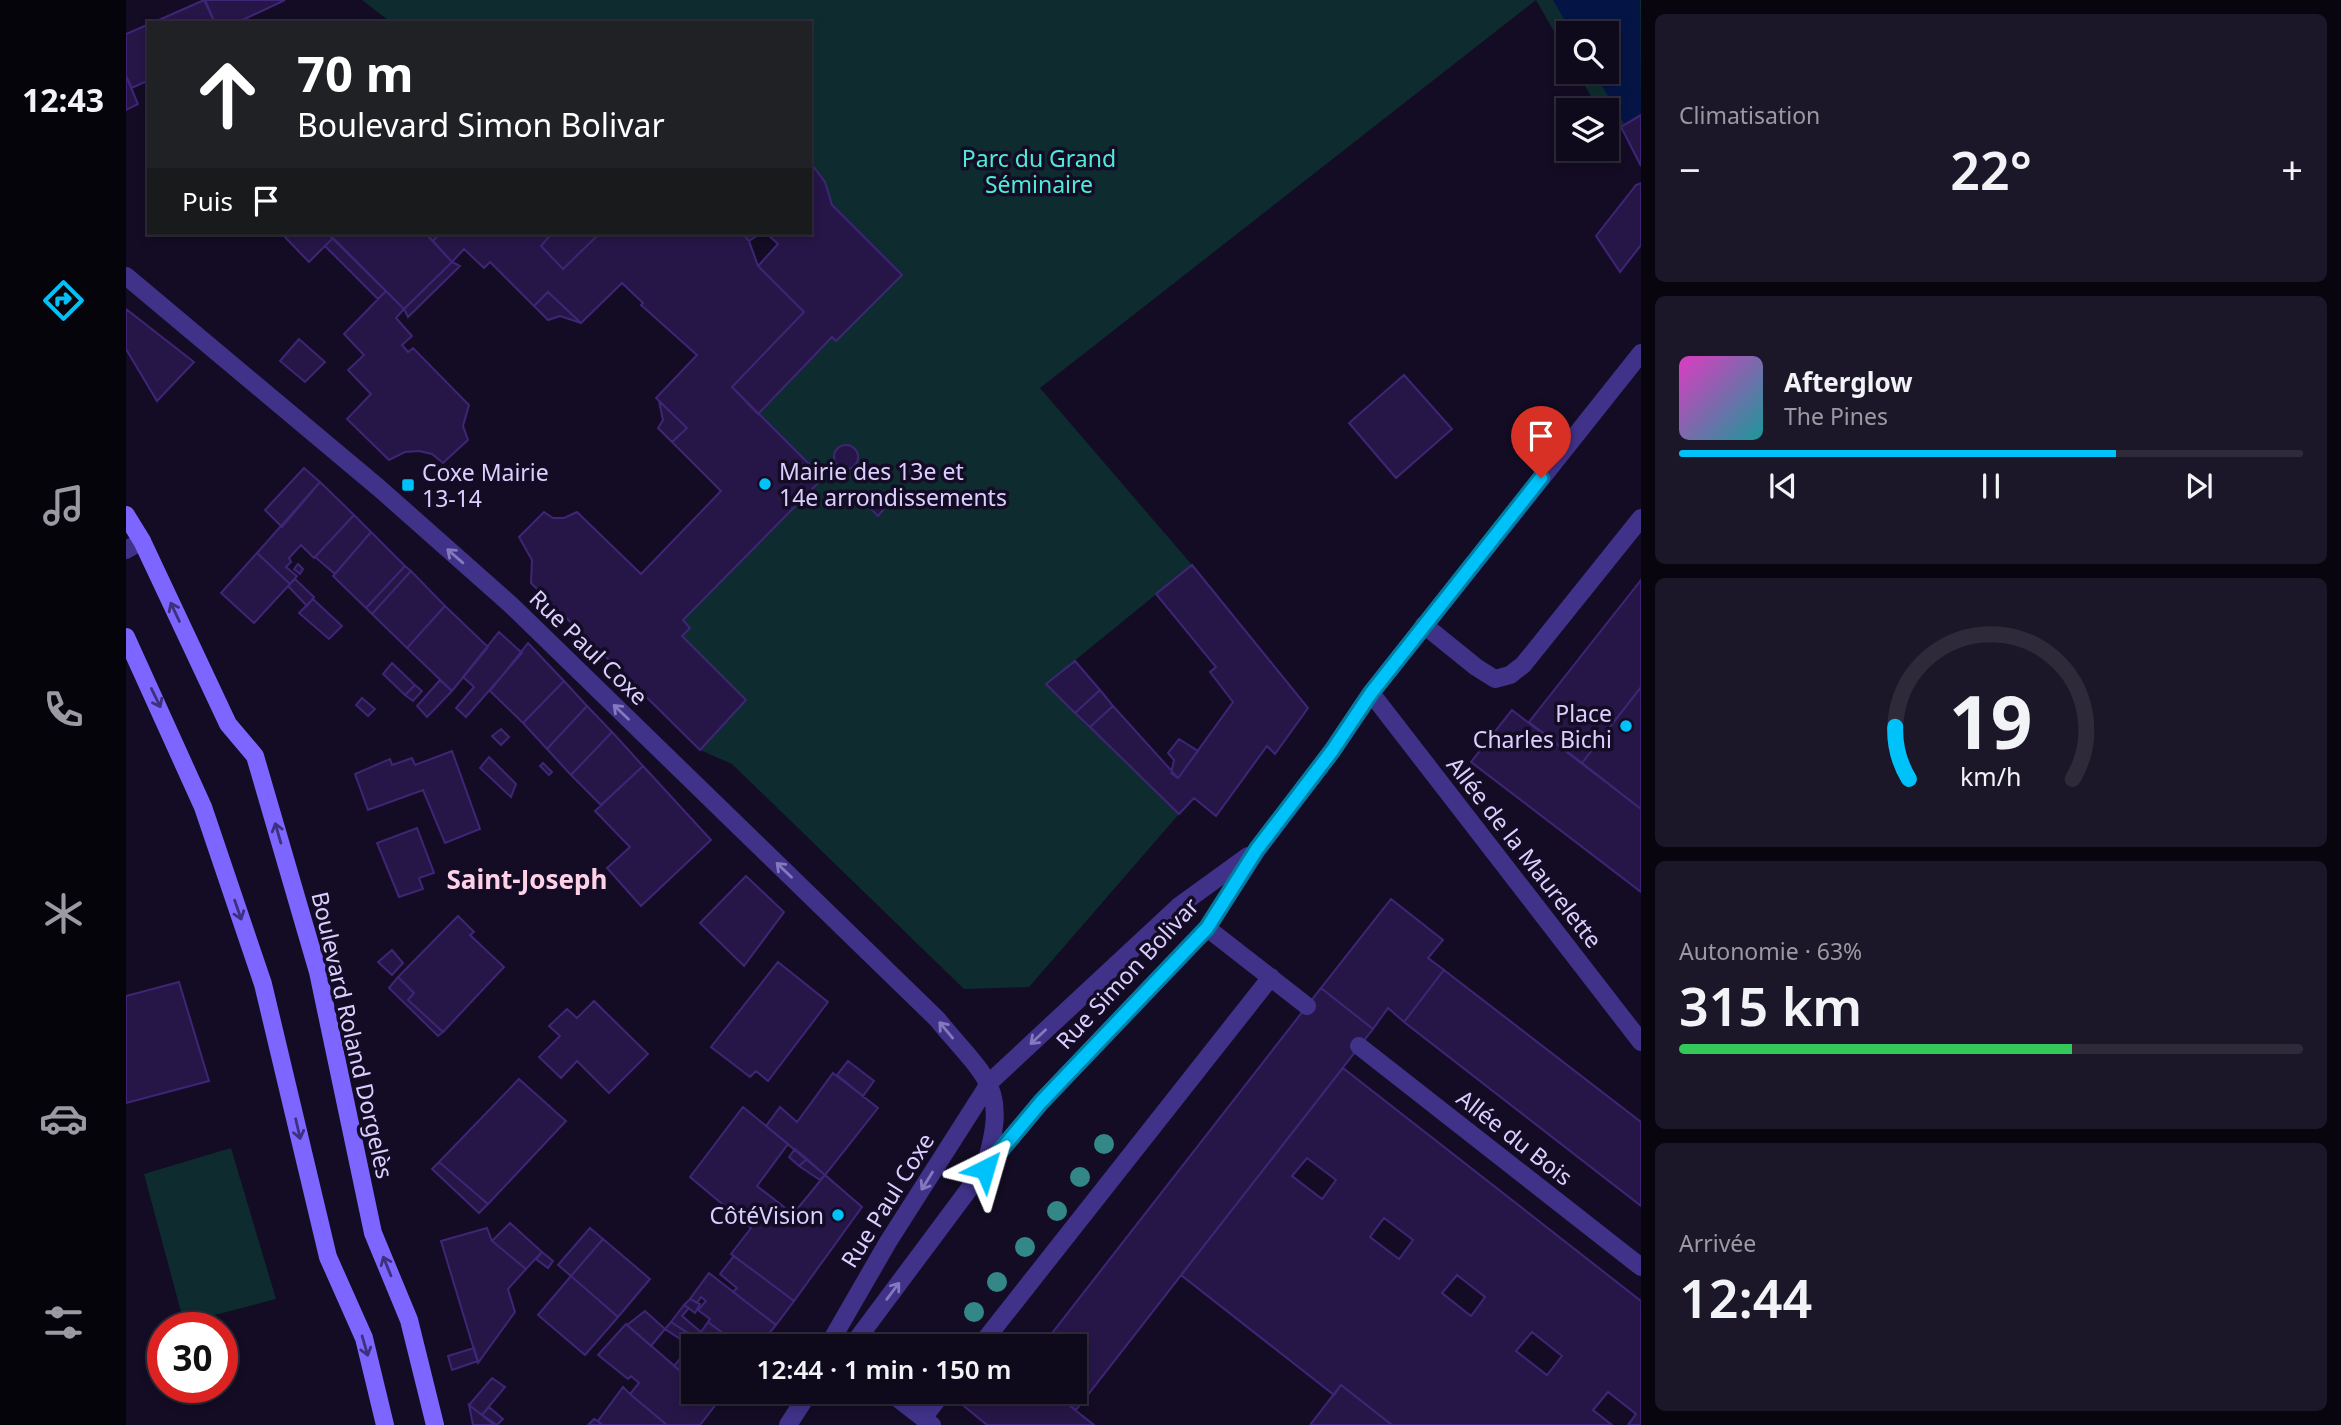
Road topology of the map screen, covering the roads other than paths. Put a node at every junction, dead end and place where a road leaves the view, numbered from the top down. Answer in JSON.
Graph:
{"nodes":[{"id":1,"x":126,"y":276,"type":"edge"},
{"id":2,"x":1641,"y":353,"type":"edge"},
{"id":3,"x":126,"y":515,"type":"edge"},
{"id":4,"x":1641,"y":518,"type":"edge"},
{"id":5,"x":134,"y":545,"type":"edge"},
{"id":6,"x":1424,"y":625,"type":"junction"},
{"id":7,"x":126,"y":637,"type":"edge"},
{"id":8,"x":1371,"y":693,"type":"junction"},
{"id":9,"x":1257,"y":849,"type":"junction"},
{"id":10,"x":1207,"y":928,"type":"junction"},
{"id":11,"x":1270,"y":977,"type":"junction"},
{"id":12,"x":1307,"y":1006,"type":"dead end"},
{"id":13,"x":1641,"y":1042,"type":"edge"},
{"id":14,"x":1359,"y":1046,"type":"dead end"},
{"id":15,"x":990,"y":1082,"type":"junction"},
{"id":16,"x":985,"y":1169,"type":"junction"},
{"id":17,"x":1641,"y":1267,"type":"edge"},
{"id":18,"x":835,"y":1334,"type":"edge"},
{"id":19,"x":861,"y":1334,"type":"edge"},
{"id":20,"x":989,"y":1334,"type":"edge"},
{"id":21,"x":802,"y":1404,"type":"edge"},
{"id":22,"x":904,"y":1404,"type":"edge"},
{"id":23,"x":937,"y":1404,"type":"edge"},
{"id":24,"x":927,"y":1422,"type":"edge"},
{"id":25,"x":385,"y":1425,"type":"edge"},
{"id":26,"x":435,"y":1425,"type":"edge"},
{"id":27,"x":788,"y":1425,"type":"edge"}],
"edges":[{"from":15,"to":1,"type":"street","name":"Rue Paul Coxe","one_way":true},
{"from":2,"to":6,"type":"street"},
{"from":3,"to":5,"type":"main road","name":"Boulevard Roland Dorgelès"},
{"from":4,"to":6,"type":"street"},
{"from":26,"to":5,"type":"main road","name":"Boulevard Roland Dorgelès","one_way":true},
{"from":6,"to":8,"type":"street"},
{"from":7,"to":25,"type":"main road","one_way":true},
{"from":8,"to":9,"type":"street"},
{"from":8,"to":13,"type":"street","name":"Allée de la Maurelette"},
{"from":9,"to":10,"type":"street","name":"Rue Simon Bolivar"},
{"from":9,"to":15,"type":"street","name":"Rue Simon Bolivar","one_way":true},
{"from":10,"to":11,"type":"street"},
{"from":10,"to":16,"type":"street","name":"Rue Simon Bolivar"},
{"from":11,"to":12,"type":"street"},
{"from":11,"to":20,"type":"street"},
{"from":14,"to":17,"type":"street","name":"Allée du Bois"},
{"from":15,"to":16,"type":"street"},
{"from":15,"to":18,"type":"street","name":"Rue Paul Coxe","one_way":true},
{"from":19,"to":16,"type":"street","one_way":true},
{"from":21,"to":27,"type":"street"},
{"from":22,"to":24,"type":"street"},
{"from":23,"to":24,"type":"street"}]}
